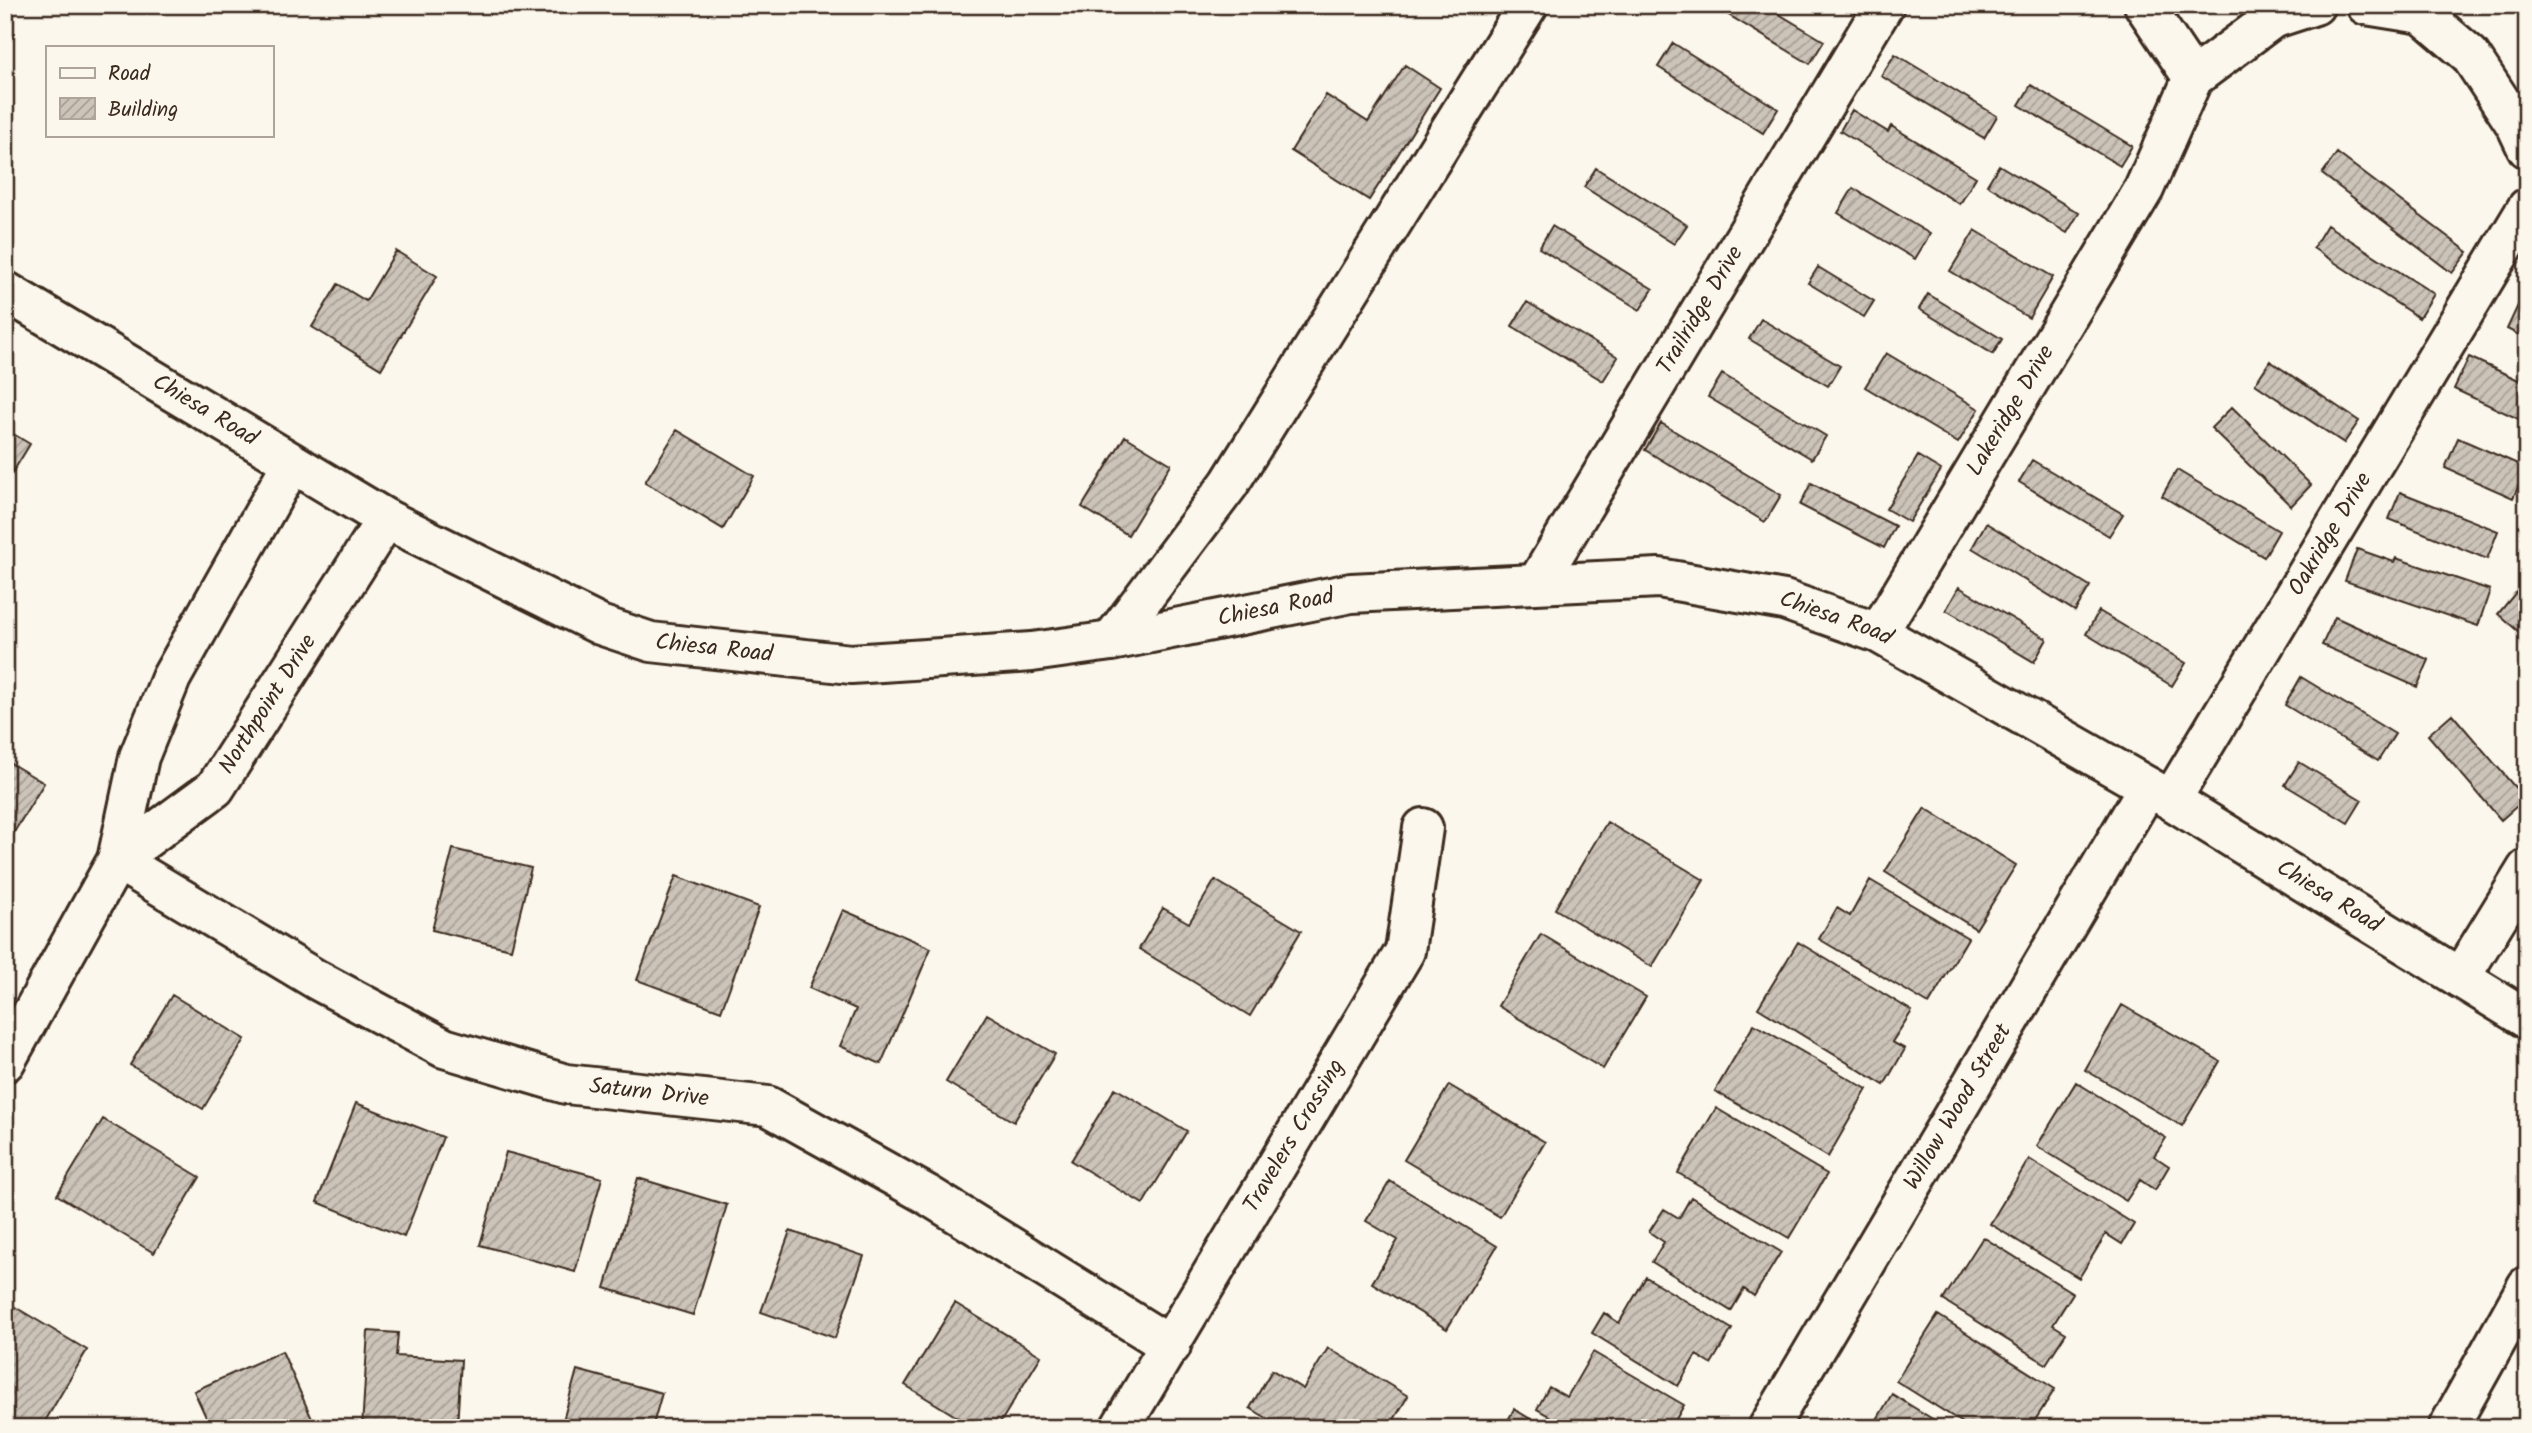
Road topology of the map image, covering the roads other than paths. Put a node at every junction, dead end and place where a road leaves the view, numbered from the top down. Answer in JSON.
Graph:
{"nodes":[{"id":1,"x":1528,"y":5,"type":"edge"},
{"id":2,"x":1884,"y":5,"type":"edge"},
{"id":3,"x":2144,"y":5,"type":"edge"},
{"id":4,"x":2315,"y":5,"type":"edge"},
{"id":5,"x":2366,"y":5,"type":"edge"},
{"id":6,"x":2193,"y":78,"type":"junction"},
{"id":7,"x":2527,"y":148,"type":"edge"},
{"id":8,"x":2527,"y":208,"type":"edge"},
{"id":9,"x":5,"y":291,"type":"edge"},
{"id":10,"x":292,"y":463,"type":"junction"},
{"id":11,"x":386,"y":519,"type":"junction"},
{"id":12,"x":1537,"y":583,"type":"junction"},
{"id":13,"x":1878,"y":633,"type":"junction"},
{"id":14,"x":1111,"y":640,"type":"junction"},
{"id":15,"x":2159,"y":794,"type":"junction"},
{"id":16,"x":1423,"y":828,"type":"dead end"},
{"id":17,"x":117,"y":860,"type":"junction"},
{"id":18,"x":2527,"y":869,"type":"edge"},
{"id":19,"x":2460,"y":978,"type":"junction"},
{"id":20,"x":2527,"y":1019,"type":"edge"},
{"id":21,"x":5,"y":1062,"type":"edge"},
{"id":22,"x":2527,"y":1286,"type":"edge"},
{"id":23,"x":1171,"y":1346,"type":"junction"},
{"id":24,"x":1120,"y":1428,"type":"edge"},
{"id":25,"x":1768,"y":1428,"type":"edge"},
{"id":26,"x":2448,"y":1428,"type":"edge"}],
"edges":[{"from":1,"to":14,"type":"street"},
{"from":2,"to":12,"type":"street","name":"Trailridge Drive"},
{"from":3,"to":6,"type":"street"},
{"from":4,"to":6,"type":"street"},
{"from":5,"to":7,"type":"street"},
{"from":6,"to":13,"type":"street","name":"Lakeridge Drive"},
{"from":8,"to":15,"type":"street","name":"Oakridge Drive"},
{"from":9,"to":10,"type":"street","name":"Chiesa Road"},
{"from":10,"to":11,"type":"street","name":"Chiesa Road"},
{"from":10,"to":17,"type":"street","name":"Northpoint Drive"},
{"from":11,"to":14,"type":"street","name":"Chiesa Road"},
{"from":11,"to":17,"type":"street","name":"Northpoint Drive"},
{"from":12,"to":13,"type":"street","name":"Chiesa Road"},
{"from":12,"to":14,"type":"street","name":"Chiesa Road"},
{"from":13,"to":15,"type":"street","name":"Chiesa Road"},
{"from":15,"to":19,"type":"street","name":"Chiesa Road"},
{"from":15,"to":25,"type":"street","name":"Willow Wood Street"},
{"from":16,"to":23,"type":"street","name":"Travelers Crossing"},
{"from":17,"to":21,"type":"street","name":"Northpoint Drive"},
{"from":17,"to":23,"type":"street","name":"Saturn Drive"},
{"from":18,"to":19,"type":"street"},
{"from":19,"to":20,"type":"street","name":"Chiesa Road"},
{"from":22,"to":26,"type":"street"},
{"from":23,"to":24,"type":"street","name":"Travelers Crossing"}]}
